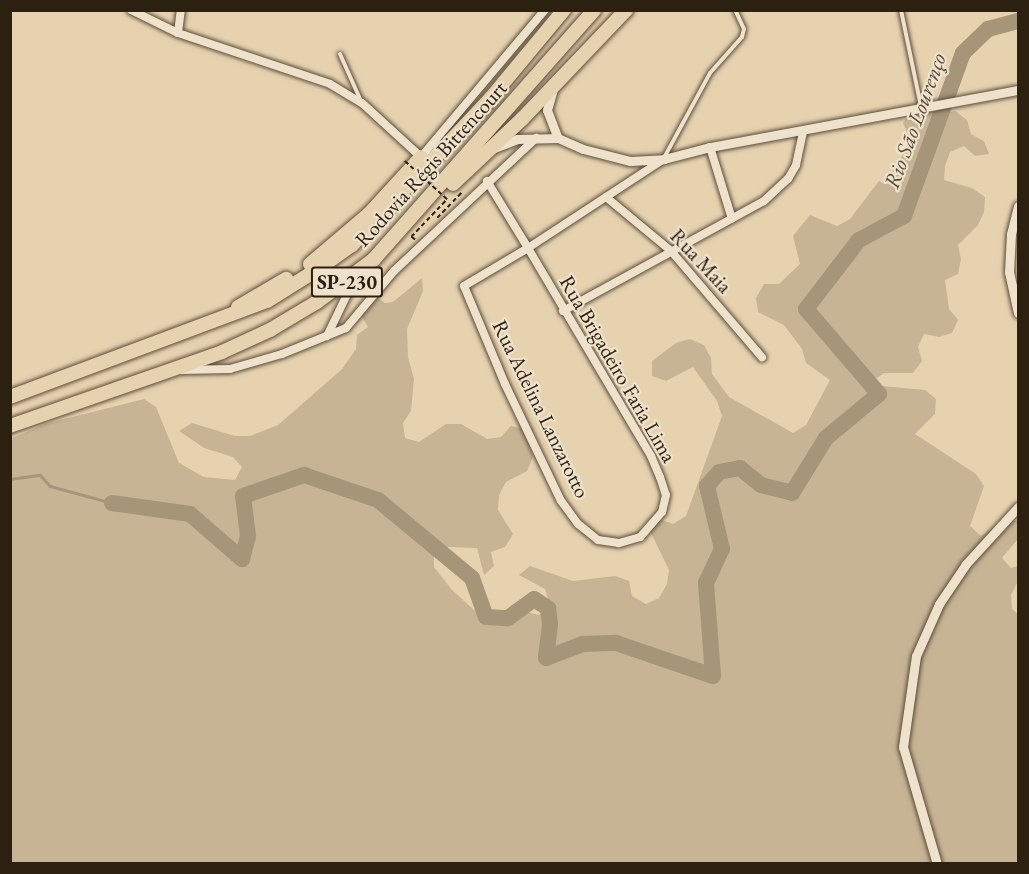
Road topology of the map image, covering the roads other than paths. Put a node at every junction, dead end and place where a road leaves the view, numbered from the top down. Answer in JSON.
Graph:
{"nodes":[{"id":1,"x":131,"y":10,"type":"edge"},
{"id":2,"x":181,"y":10,"type":"edge"},
{"id":3,"x":545,"y":10,"type":"edge"},
{"id":4,"x":556,"y":10,"type":"edge"},
{"id":5,"x":564,"y":10,"type":"edge"},
{"id":6,"x":594,"y":10,"type":"edge"},
{"id":7,"x":624,"y":10,"type":"edge"},
{"id":8,"x":735,"y":10,"type":"edge"},
{"id":9,"x":901,"y":10,"type":"edge"},
{"id":10,"x":178,"y":33,"type":"junction"},
{"id":11,"x":540,"y":41,"type":"junction"},
{"id":12,"x":340,"y":54,"type":"dead end"},
{"id":13,"x":563,"y":77,"type":"junction"},
{"id":14,"x":1018,"y":90,"type":"edge"},
{"id":15,"x":362,"y":103,"type":"junction"},
{"id":16,"x":925,"y":107,"type":"junction"},
{"id":17,"x":803,"y":132,"type":"junction"},
{"id":18,"x":536,"y":138,"type":"junction"},
{"id":19,"x":558,"y":138,"type":"junction"},
{"id":20,"x":710,"y":147,"type":"junction"},
{"id":21,"x":489,"y":150,"type":"junction"},
{"id":22,"x":421,"y":158,"type":"junction"},
{"id":23,"x":664,"y":159,"type":"junction"},
{"id":24,"x":487,"y":181,"type":"junction"},
{"id":25,"x":606,"y":197,"type":"junction"},
{"id":26,"x":1018,"y":206,"type":"edge"},
{"id":27,"x":732,"y":219,"type":"junction"},
{"id":28,"x":394,"y":238,"type":"junction"},
{"id":29,"x":528,"y":248,"type":"junction"},
{"id":30,"x":671,"y":251,"type":"junction"},
{"id":31,"x":356,"y":275,"type":"junction"},
{"id":32,"x":1016,"y":288,"type":"edge"},
{"id":33,"x":563,"y":311,"type":"junction"},
{"id":34,"x":1018,"y":313,"type":"edge"},
{"id":35,"x":220,"y":320,"type":"junction"},
{"id":36,"x":327,"y":336,"type":"junction"},
{"id":37,"x":762,"y":357,"type":"dead end"},
{"id":38,"x":170,"y":370,"type":"junction"},
{"id":39,"x":10,"y":397,"type":"edge"},
{"id":40,"x":10,"y":426,"type":"edge"},
{"id":41,"x":1018,"y":507,"type":"edge"},
{"id":42,"x":598,"y":540,"type":"joint"},
{"id":43,"x":937,"y":864,"type":"edge"}],
"edges":[{"from":1,"to":10,"type":"street"},
{"from":2,"to":10,"type":"street"},
{"from":3,"to":22,"type":"street"},
{"from":4,"to":11,"type":"highway"},
{"from":5,"to":11,"type":"highway","name":"Rodovia Régis Bittencourt","number":"SP-230"},
{"from":6,"to":28,"type":"highway","name":"Rodovia Régis Bittencourt","number":"SP-230"},
{"from":7,"to":13,"type":"highway"},
{"from":8,"to":23,"type":"lane"},
{"from":9,"to":16,"type":"lane"},
{"from":10,"to":15,"type":"street"},
{"from":11,"to":35,"type":"highway","name":"Rodovia Régis Bittencourt","number":"SP-230"},
{"from":12,"to":15,"type":"lane"},
{"from":13,"to":19,"type":"street"},
{"from":13,"to":21,"type":"highway"},
{"from":14,"to":16,"type":"street"},
{"from":15,"to":22,"type":"street"},
{"from":16,"to":17,"type":"street"},
{"from":17,"to":20,"type":"street"},
{"from":17,"to":27,"type":"street"},
{"from":18,"to":19,"type":"street"},
{"from":18,"to":21,"type":"street"},
{"from":18,"to":24,"type":"street"},
{"from":19,"to":23,"type":"street"},
{"from":20,"to":23,"type":"street"},
{"from":20,"to":27,"type":"street"},
{"from":21,"to":28,"type":"highway"},
{"from":22,"to":35,"type":"highway"},
{"from":23,"to":25,"type":"street"},
{"from":24,"to":29,"type":"street","name":"Rua Brigadeiro Faria Lima"},
{"from":24,"to":36,"type":"street"},
{"from":25,"to":29,"type":"street"},
{"from":25,"to":30,"type":"street","name":"Rua Maia"},
{"from":26,"to":32,"type":"street"},
{"from":27,"to":30,"type":"street"},
{"from":28,"to":31,"type":"highway","name":"Rodovia Régis Bittencourt","number":"SP-230"},
{"from":29,"to":33,"type":"street","name":"Rua Brigadeiro Faria Lima"},
{"from":29,"to":42,"type":"street","name":"Rua Adelina Lanzarotto"},
{"from":30,"to":33,"type":"street"},
{"from":30,"to":37,"type":"street","name":"Rua Maia"},
{"from":31,"to":36,"type":"street"},
{"from":31,"to":38,"type":"highway","name":"Rodovia Régis Bittencourt","number":"SP-230"},
{"from":32,"to":34,"type":"street"},
{"from":33,"to":42,"type":"street","name":"Rua Brigadeiro Faria Lima"},
{"from":35,"to":39,"type":"highway","name":"Rodovia Régis Bittencourt","number":"SP-230"},
{"from":36,"to":38,"type":"street"},
{"from":38,"to":40,"type":"highway","name":"Rodovia Régis Bittencourt","number":"SP-230"},
{"from":41,"to":43,"type":"street"}]}
